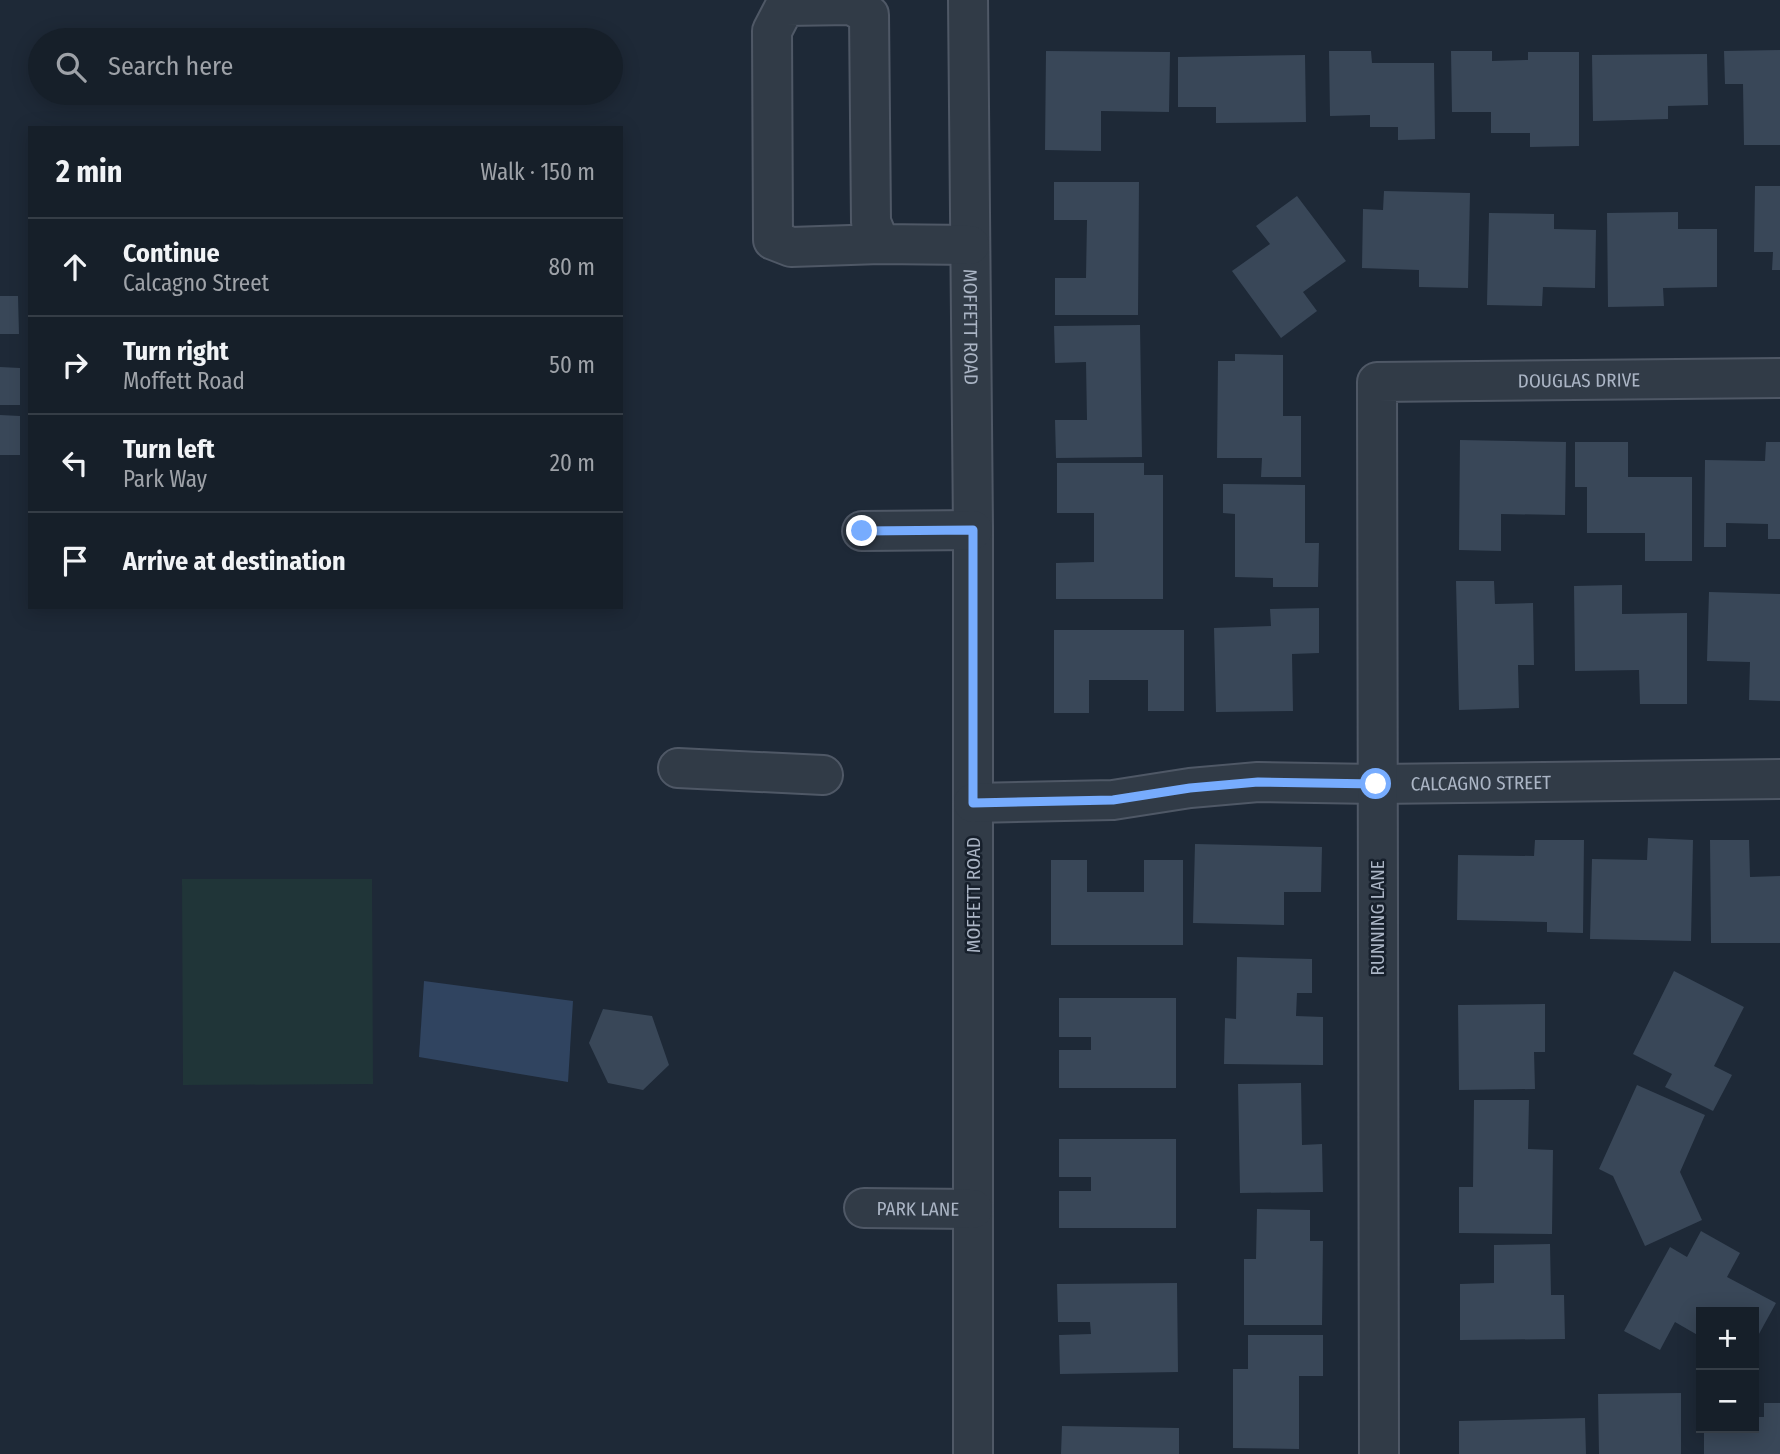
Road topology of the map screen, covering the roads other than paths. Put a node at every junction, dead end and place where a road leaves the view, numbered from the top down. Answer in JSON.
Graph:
{"nodes":[{"id":1,"x":968,"y":0,"type":"edge"},
{"id":2,"x":880,"y":244,"type":"junction"},
{"id":3,"x":970,"y":245,"type":"junction"},
{"id":4,"x":1780,"y":378,"type":"edge"},
{"id":5,"x":1377,"y":382,"type":"joint"},
{"id":6,"x":973,"y":530,"type":"junction"},
{"id":7,"x":862,"y":531,"type":"dead end"},
{"id":8,"x":678,"y":768,"type":"dead end"},
{"id":9,"x":823,"y":775,"type":"dead end"},
{"id":10,"x":1780,"y":779,"type":"edge"},
{"id":11,"x":1376,"y":784,"type":"junction"},
{"id":12,"x":973,"y":803,"type":"junction"},
{"id":13,"x":863,"y":1208,"type":"dead end"},
{"id":14,"x":973,"y":1209,"type":"junction"},
{"id":15,"x":974,"y":1454,"type":"edge"},
{"id":16,"x":1379,"y":1454,"type":"edge"}],
"edges":[{"from":1,"to":3,"type":"street","name":"MOFFETT ROAD"},
{"from":2,"to":2,"type":"street"},
{"from":2,"to":3,"type":"street"},
{"from":3,"to":6,"type":"street","name":"MOFFETT ROAD"},
{"from":4,"to":5,"type":"street","name":"DOUGLAS DRIVE"},
{"from":5,"to":11,"type":"street","name":"RUNNING LANE"},
{"from":6,"to":7,"type":"street"},
{"from":6,"to":12,"type":"street","name":"MOFFETT ROAD"},
{"from":8,"to":9,"type":"street"},
{"from":10,"to":11,"type":"street","name":"CALCAGNO STREET"},
{"from":11,"to":12,"type":"street","name":"CALCAGNO STREET"},
{"from":11,"to":16,"type":"street","name":"RUNNING LANE"},
{"from":12,"to":14,"type":"street","name":"MOFFETT ROAD"},
{"from":13,"to":14,"type":"street","name":"PARK LANE"},
{"from":14,"to":15,"type":"street","name":"MOFFETT ROAD"}]}
